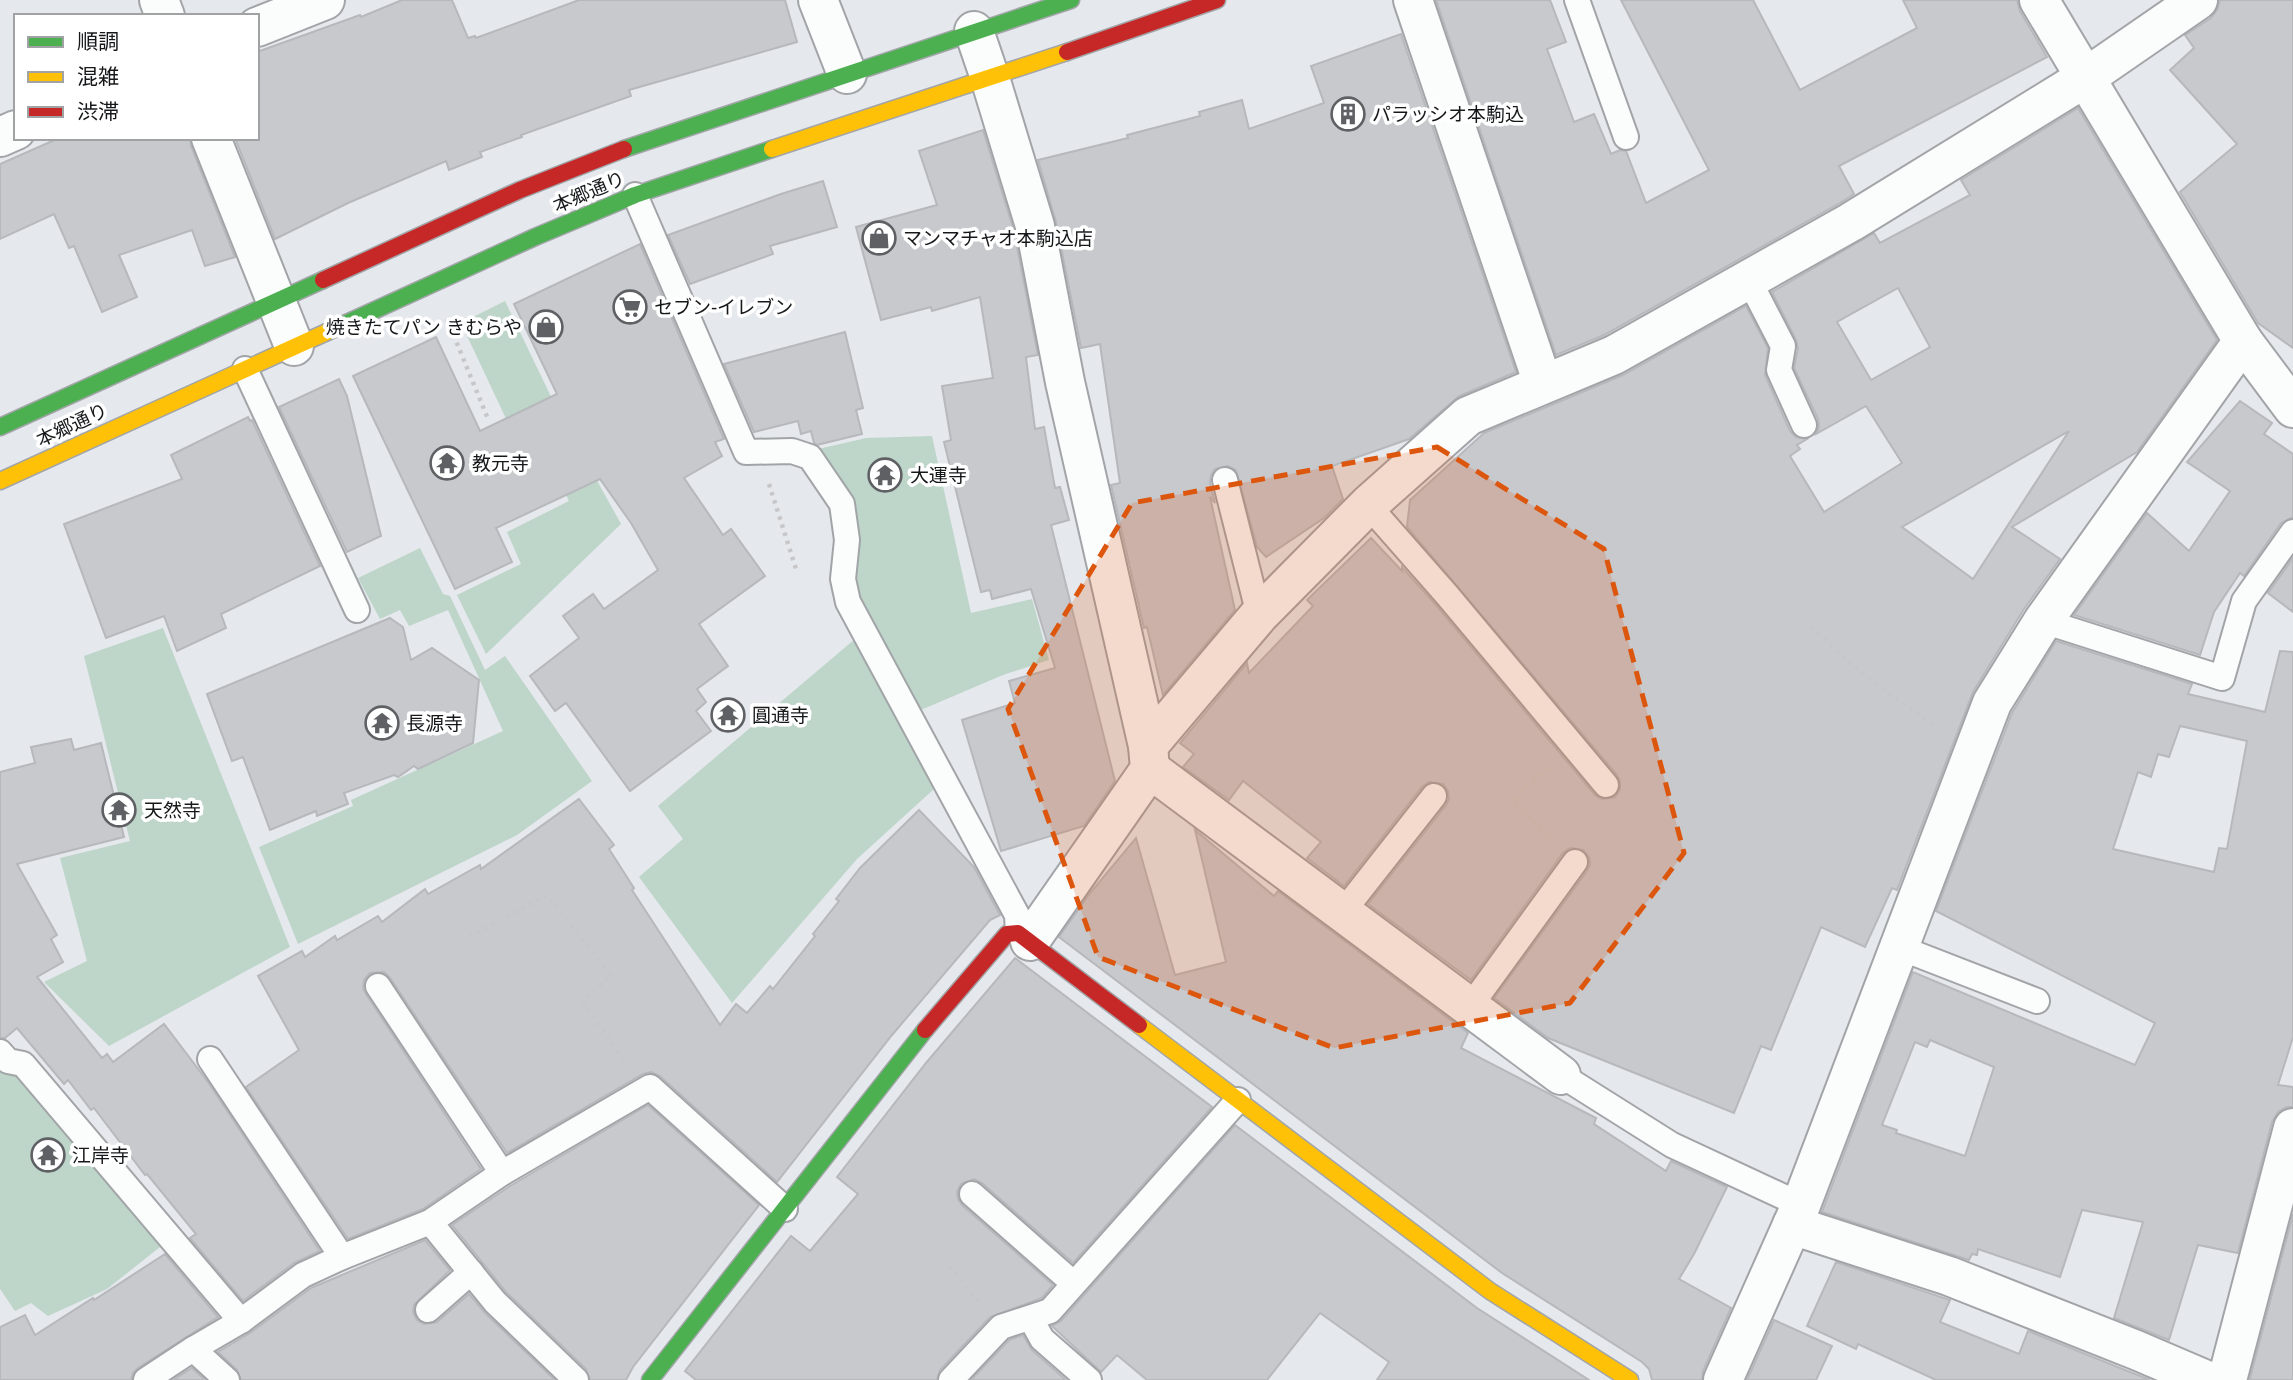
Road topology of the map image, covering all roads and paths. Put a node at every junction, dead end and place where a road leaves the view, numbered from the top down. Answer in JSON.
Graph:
{"nodes":[{"id":1,"x":325,"y":0,"type":"edge"},
{"id":2,"x":818,"y":0,"type":"edge"},
{"id":3,"x":1072,"y":0,"type":"edge"},
{"id":4,"x":1217,"y":0,"type":"edge"},
{"id":5,"x":1413,"y":0,"type":"edge"},
{"id":6,"x":1577,"y":0,"type":"edge"},
{"id":7,"x":2039,"y":0,"type":"edge"},
{"id":8,"x":2199,"y":0,"type":"edge"},
{"id":9,"x":259,"y":26,"type":"edge"},
{"id":10,"x":974,"y":31,"type":"junction"},
{"id":11,"x":847,"y":74,"type":"junction"},
{"id":12,"x":990,"y":78,"type":"junction"},
{"id":13,"x":2085,"y":78,"type":"junction"},
{"id":14,"x":1626,"y":137,"type":"dead end"},
{"id":15,"x":212,"y":140,"type":"edge"},
{"id":16,"x":635,"y":195,"type":"junction"},
{"id":17,"x":1749,"y":280,"type":"junction"},
{"id":18,"x":276,"y":303,"type":"junction"},
{"id":19,"x":444,"y":312,"type":"dead end"},
{"id":20,"x":2243,"y":341,"type":"junction"},
{"id":21,"x":294,"y":346,"type":"junction"},
{"id":22,"x":246,"y":369,"type":"junction"},
{"id":23,"x":1543,"y":384,"type":"junction"},
{"id":24,"x":2293,"y":408,"type":"edge"},
{"id":25,"x":488,"y":419,"type":"dead end"},
{"id":26,"x":1804,"y":425,"type":"dead end"},
{"id":27,"x":0,"y":427,"type":"edge"},
{"id":28,"x":746,"y":452,"type":"junction"},
{"id":29,"x":1225,"y":480,"type":"dead end"},
{"id":30,"x":0,"y":481,"type":"edge"},
{"id":31,"x":1368,"y":505,"type":"junction"},
{"id":32,"x":2293,"y":532,"type":"edge"},
{"id":33,"x":796,"y":569,"type":"dead end"},
{"id":34,"x":357,"y":610,"type":"dead end"},
{"id":35,"x":1259,"y":615,"type":"junction"},
{"id":36,"x":2043,"y":621,"type":"junction"},
{"id":37,"x":1811,"y":627,"type":"dead end"},
{"id":38,"x":1572,"y":746,"type":"junction"},
{"id":39,"x":1973,"y":754,"type":"junction"},
{"id":40,"x":1149,"y":758,"type":"junction"},
{"id":41,"x":1606,"y":785,"type":"dead end"},
{"id":42,"x":1434,"y":796,"type":"dead end"},
{"id":43,"x":1575,"y":862,"type":"joint"},
{"id":44,"x":1342,"y":913,"type":"junction"},
{"id":45,"x":469,"y":937,"type":"dead end"},
{"id":46,"x":1024,"y":937,"type":"junction"},
{"id":47,"x":1898,"y":947,"type":"junction"},
{"id":48,"x":378,"y":986,"type":"dead end"},
{"id":49,"x":2038,"y":1001,"type":"dead end"},
{"id":50,"x":1469,"y":1008,"type":"junction"},
{"id":51,"x":0,"y":1052,"type":"edge"},
{"id":52,"x":210,"y":1059,"type":"dead end"},
{"id":53,"x":1561,"y":1075,"type":"joint"},
{"id":54,"x":644,"y":1091,"type":"junction"},
{"id":55,"x":1238,"y":1100,"type":"junction"},
{"id":56,"x":2292,"y":1135,"type":"edge"},
{"id":57,"x":502,"y":1173,"type":"junction"},
{"id":58,"x":972,"y":1194,"type":"dead end"},
{"id":59,"x":785,"y":1209,"type":"junction"},
{"id":60,"x":1797,"y":1215,"type":"junction"},
{"id":61,"x":430,"y":1222,"type":"junction"},
{"id":62,"x":342,"y":1257,"type":"junction"},
{"id":63,"x":950,"y":1266,"type":"dead end"},
{"id":64,"x":471,"y":1272,"type":"junction"},
{"id":65,"x":1073,"y":1283,"type":"junction"},
{"id":66,"x":428,"y":1310,"type":"dead end"},
{"id":67,"x":1031,"y":1319,"type":"junction"},
{"id":68,"x":241,"y":1321,"type":"junction"},
{"id":69,"x":1001,"y":1327,"type":"junction"},
{"id":70,"x":192,"y":1349,"type":"junction"},
{"id":71,"x":659,"y":1377,"type":"edge"},
{"id":72,"x":146,"y":1380,"type":"edge"},
{"id":73,"x":227,"y":1380,"type":"edge"},
{"id":74,"x":576,"y":1380,"type":"edge"},
{"id":75,"x":951,"y":1380,"type":"edge"},
{"id":76,"x":1089,"y":1380,"type":"edge"},
{"id":77,"x":1630,"y":1380,"type":"edge"},
{"id":78,"x":1723,"y":1380,"type":"edge"},
{"id":79,"x":2206,"y":1380,"type":"edge"},
{"id":80,"x":2227,"y":1380,"type":"edge"}],
"edges":[{"from":1,"to":9,"type":"street"},
{"from":2,"to":11,"type":"street"},
{"from":3,"to":10,"type":"main road","name":"本郷通り"},
{"from":4,"to":12,"type":"main road","name":"本郷通り"},
{"from":5,"to":23,"type":"street"},
{"from":6,"to":14,"type":"lane"},
{"from":7,"to":13,"type":"street"},
{"from":8,"to":13,"type":"street"},
{"from":10,"to":11,"type":"main road","name":"本郷通り"},
{"from":10,"to":12,"type":"street"},
{"from":11,"to":18,"type":"main road","name":"本郷通り"},
{"from":12,"to":16,"type":"main road","name":"本郷通り"},
{"from":12,"to":40,"type":"street"},
{"from":13,"to":17,"type":"street"},
{"from":13,"to":20,"type":"street"},
{"from":15,"to":18,"type":"street"},
{"from":16,"to":21,"type":"main road","name":"本郷通り"},
{"from":16,"to":28,"type":"lane"},
{"from":17,"to":23,"type":"street"},
{"from":17,"to":26,"type":"lane"},
{"from":18,"to":21,"type":"street"},
{"from":18,"to":27,"type":"main road","name":"本郷通り"},
{"from":19,"to":25,"type":"path"},
{"from":20,"to":24,"type":"street"},
{"from":20,"to":36,"type":"street"},
{"from":21,"to":22,"type":"main road","name":"本郷通り"},
{"from":22,"to":30,"type":"main road","name":"本郷通り"},
{"from":22,"to":34,"type":"lane"},
{"from":23,"to":31,"type":"street"},
{"from":28,"to":33,"type":"path"},
{"from":28,"to":46,"type":"lane"},
{"from":29,"to":35,"type":"lane"},
{"from":31,"to":35,"type":"street"},
{"from":31,"to":38,"type":"lane"},
{"from":32,"to":36,"type":"lane"},
{"from":35,"to":40,"type":"street"},
{"from":36,"to":39,"type":"street"},
{"from":37,"to":39,"type":"path"},
{"from":38,"to":41,"type":"lane"},
{"from":38,"to":43,"type":"path"},
{"from":39,"to":47,"type":"street"},
{"from":40,"to":44,"type":"street"},
{"from":40,"to":46,"type":"street"},
{"from":42,"to":44,"type":"lane"},
{"from":43,"to":50,"type":"lane"},
{"from":44,"to":50,"type":"street"},
{"from":45,"to":54,"type":"path"},
{"from":46,"to":55,"type":"main road"},
{"from":46,"to":59,"type":"main road"},
{"from":47,"to":49,"type":"lane"},
{"from":47,"to":60,"type":"street"},
{"from":48,"to":57,"type":"lane"},
{"from":50,"to":53,"type":"street"},
{"from":51,"to":68,"type":"lane"},
{"from":52,"to":62,"type":"lane"},
{"from":53,"to":60,"type":"lane"},
{"from":54,"to":57,"type":"lane"},
{"from":54,"to":59,"type":"lane"},
{"from":55,"to":65,"type":"lane"},
{"from":55,"to":77,"type":"main road"},
{"from":56,"to":80,"type":"street"},
{"from":57,"to":61,"type":"lane"},
{"from":58,"to":65,"type":"lane"},
{"from":59,"to":71,"type":"main road"},
{"from":60,"to":78,"type":"street"},
{"from":60,"to":79,"type":"street"},
{"from":61,"to":62,"type":"lane"},
{"from":61,"to":64,"type":"lane"},
{"from":62,"to":68,"type":"lane"},
{"from":63,"to":69,"type":"path"},
{"from":64,"to":66,"type":"lane"},
{"from":64,"to":74,"type":"lane"},
{"from":65,"to":67,"type":"lane"},
{"from":67,"to":69,"type":"lane"},
{"from":67,"to":76,"type":"lane"},
{"from":68,"to":70,"type":"lane"},
{"from":69,"to":75,"type":"lane"},
{"from":70,"to":72,"type":"lane"},
{"from":70,"to":73,"type":"lane"}]}
